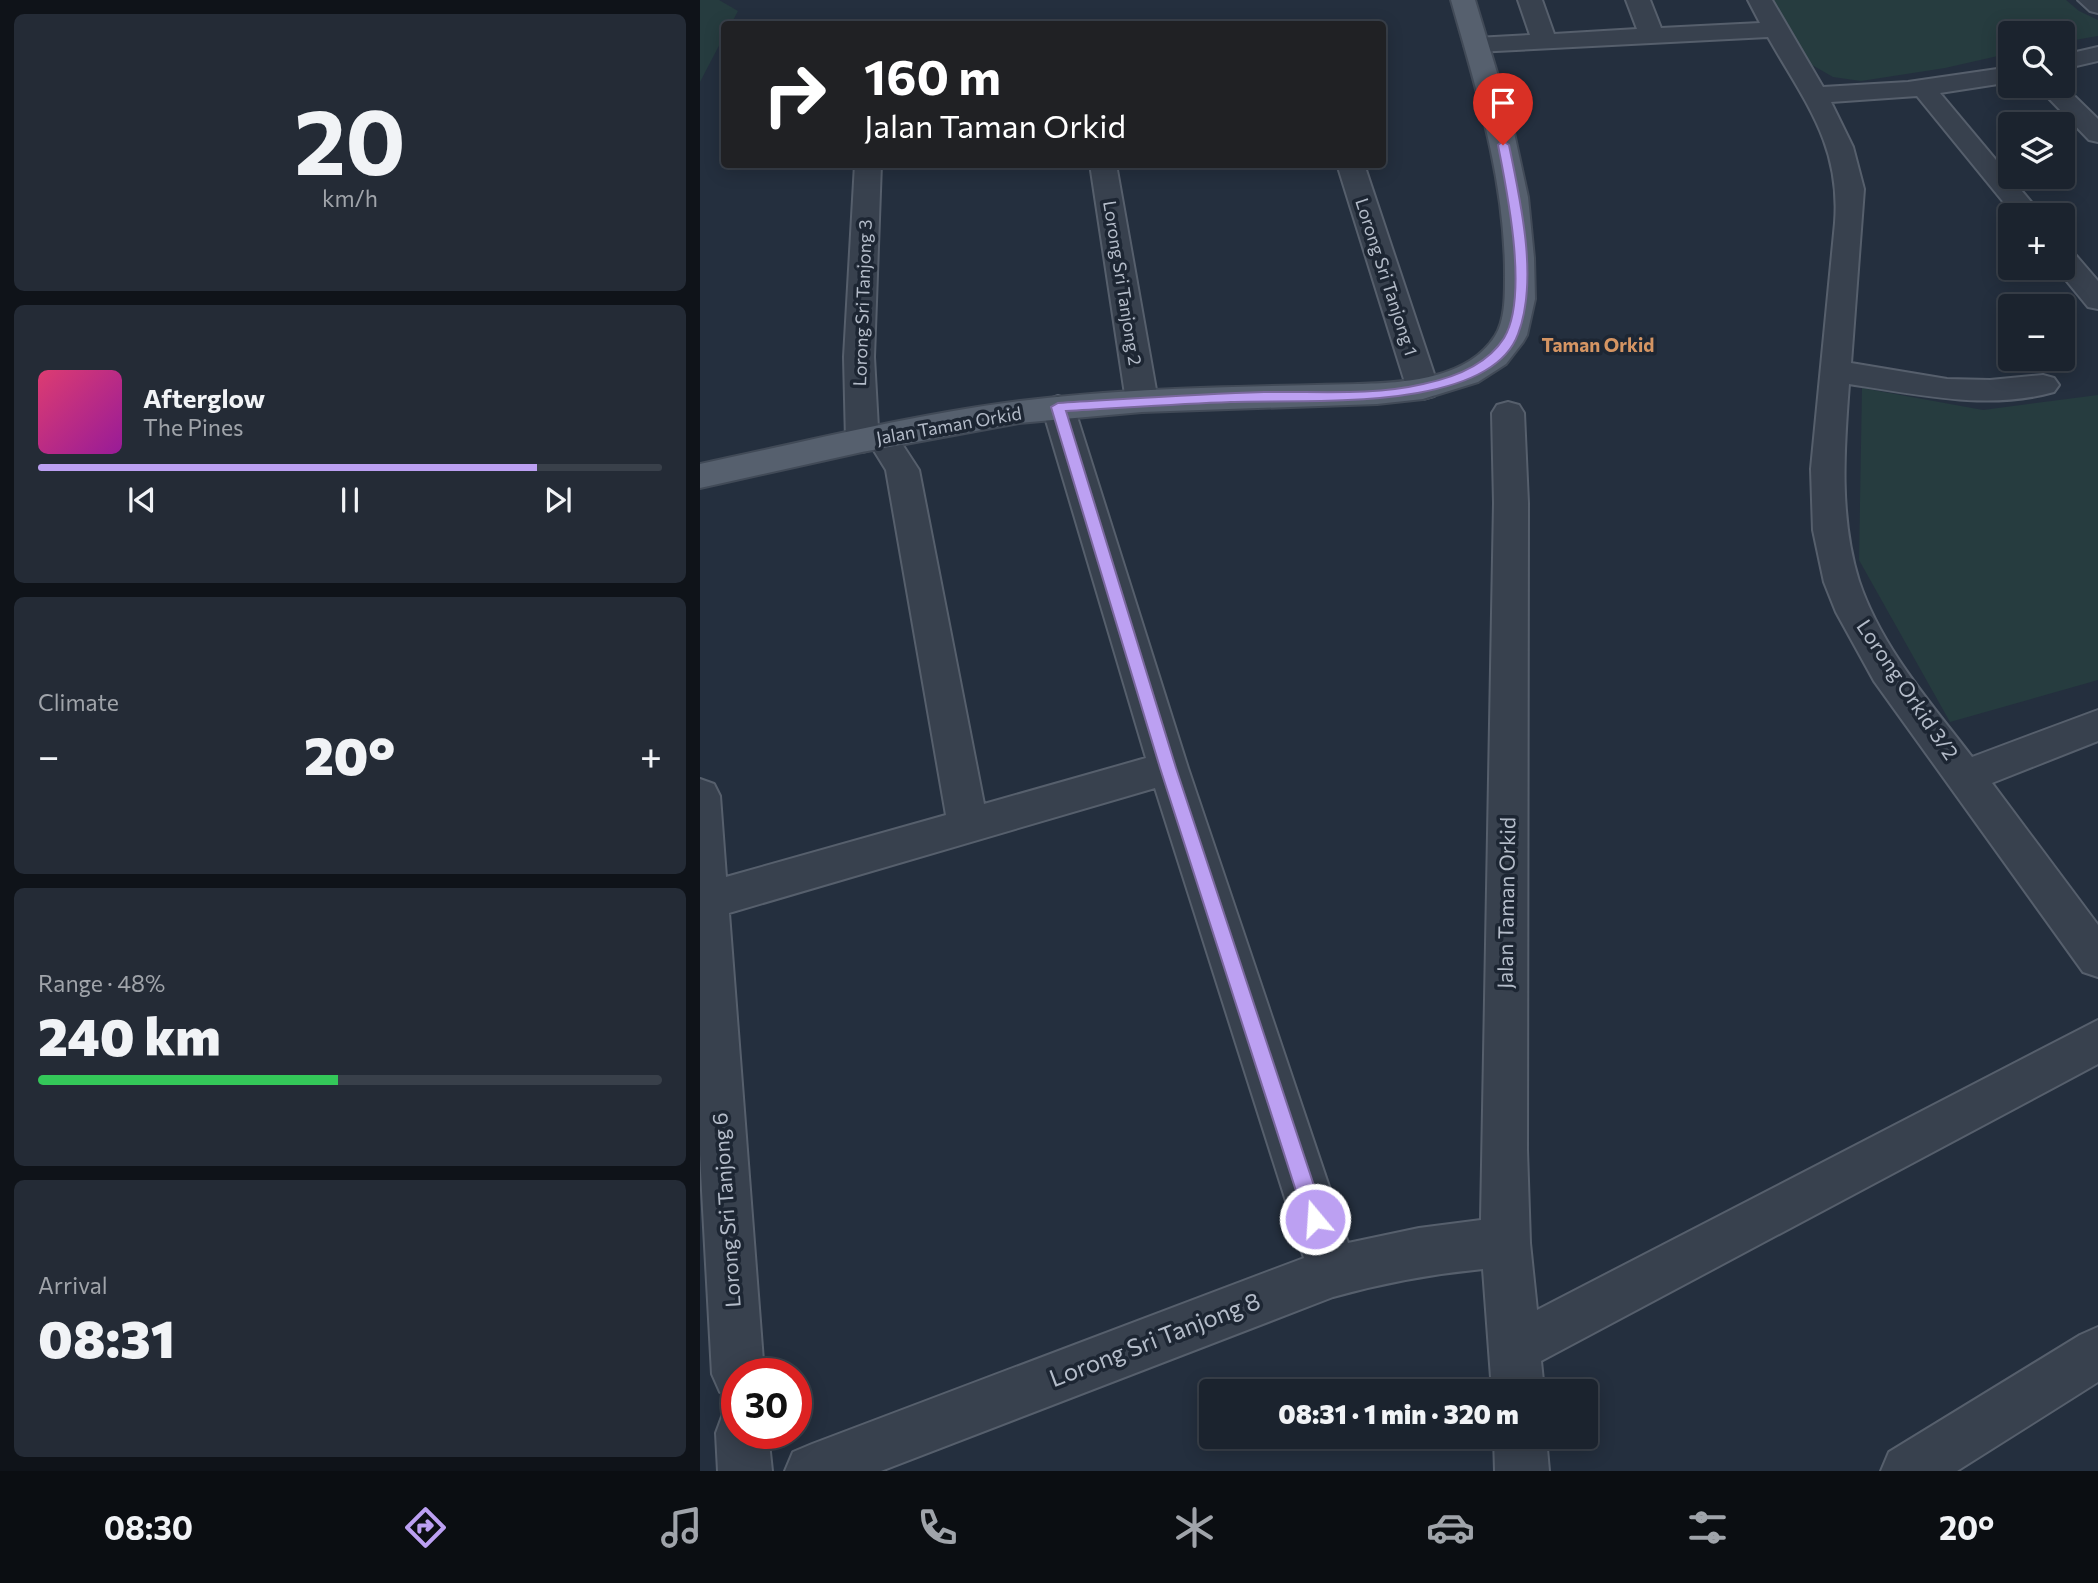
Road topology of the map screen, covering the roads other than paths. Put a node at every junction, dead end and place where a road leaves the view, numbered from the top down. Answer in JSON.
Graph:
{"nodes":[{"id":1,"x":1464,"y":0,"type":"edge"},
{"id":2,"x":1530,"y":0,"type":"edge"},
{"id":3,"x":1638,"y":0,"type":"edge"},
{"id":4,"x":2090,"y":0,"type":"edge"},
{"id":5,"x":2098,"y":6,"type":"edge"},
{"id":6,"x":1767,"y":14,"type":"edge"},
{"id":7,"x":1652,"y":36,"type":"junction"},
{"id":8,"x":1545,"y":41,"type":"junction"},
{"id":9,"x":1476,"y":45,"type":"junction"},
{"id":10,"x":2098,"y":54,"type":"edge"},
{"id":11,"x":2075,"y":59,"type":"edge"},
{"id":12,"x":1998,"y":76,"type":"edge"},
{"id":13,"x":1924,"y":89,"type":"junction"},
{"id":14,"x":1814,"y":95,"type":"junction"},
{"id":15,"x":2062,"y":98,"type":"edge"},
{"id":16,"x":2098,"y":134,"type":"edge"},
{"id":17,"x":868,"y":168,"type":"edge"},
{"id":18,"x":1104,"y":168,"type":"edge"},
{"id":19,"x":1351,"y":168,"type":"edge"},
{"id":20,"x":2018,"y":203,"type":"edge"},
{"id":21,"x":2075,"y":272,"type":"edge"},
{"id":22,"x":2098,"y":300,"type":"edge"},
{"id":23,"x":1834,"y":371,"type":"junction"},
{"id":24,"x":2043,"y":385,"type":"dead end"},
{"id":25,"x":1423,"y":389,"type":"junction"},
{"id":26,"x":1142,"y":401,"type":"junction"},
{"id":27,"x":1058,"y":407,"type":"junction"},
{"id":28,"x":1508,"y":413,"type":"dead end"},
{"id":29,"x":872,"y":440,"type":"junction"},
{"id":30,"x":700,"y":476,"type":"edge"},
{"id":31,"x":2098,"y":725,"type":"edge"},
{"id":32,"x":1168,"y":768,"type":"junction"},
{"id":33,"x":1965,"y":776,"type":"junction"},
{"id":34,"x":700,"y":796,"type":"edge"},
{"id":35,"x":968,"y":825,"type":"junction"},
{"id":36,"x":706,"y":901,"type":"junction"},
{"id":37,"x":2098,"y":958,"type":"edge"},
{"id":38,"x":2098,"y":1041,"type":"edge"},
{"id":39,"x":1506,"y":1243,"type":"junction"},
{"id":40,"x":1332,"y":1272,"type":"junction"},
{"id":41,"x":2098,"y":1353,"type":"edge"},
{"id":42,"x":737,"y":1358,"type":"edge"},
{"id":43,"x":1517,"y":1369,"type":"edge"},
{"id":44,"x":743,"y":1449,"type":"edge"},
{"id":45,"x":1521,"y":1449,"type":"edge"},
{"id":46,"x":744,"y":1471,"type":"edge"},
{"id":47,"x":812,"y":1471,"type":"edge"},
{"id":48,"x":1522,"y":1471,"type":"edge"},
{"id":49,"x":1908,"y":1471,"type":"edge"}],
"edges":[{"from":1,"to":9,"type":"main road","name":"Jalan Taman Orkid"},
{"from":2,"to":8,"type":"street"},
{"from":3,"to":7,"type":"street"},
{"from":4,"to":5,"type":"street"},
{"from":6,"to":7,"type":"street"},
{"from":6,"to":14,"type":"street","name":"Lorong Orkid 3/2"},
{"from":7,"to":8,"type":"street"},
{"from":8,"to":9,"type":"street"},
{"from":9,"to":25,"type":"main road","name":"Jalan Taman Orkid"},
{"from":10,"to":11,"type":"street"},
{"from":12,"to":13,"type":"street"},
{"from":13,"to":14,"type":"street"},
{"from":13,"to":20,"type":"street"},
{"from":14,"to":23,"type":"street","name":"Lorong Orkid 3/2"},
{"from":15,"to":16,"type":"street"},
{"from":17,"to":29,"type":"street","name":"Lorong Sri Tanjong 3"},
{"from":18,"to":26,"type":"street","name":"Lorong Sri Tanjong 2"},
{"from":19,"to":25,"type":"street","name":"Lorong Sri Tanjong 1"},
{"from":21,"to":22,"type":"street"},
{"from":23,"to":24,"type":"street"},
{"from":23,"to":33,"type":"street","name":"Lorong Orkid 3/2"},
{"from":25,"to":26,"type":"main road","name":"Jalan Taman Orkid"},
{"from":26,"to":27,"type":"main road","name":"Jalan Taman Orkid"},
{"from":27,"to":29,"type":"main road","name":"Jalan Taman Orkid"},
{"from":27,"to":32,"type":"street"},
{"from":28,"to":39,"type":"street","name":"Jalan Taman Orkid"},
{"from":29,"to":30,"type":"main road","name":"Jalan Taman Orkid"},
{"from":29,"to":35,"type":"street"},
{"from":31,"to":33,"type":"street"},
{"from":32,"to":35,"type":"street"},
{"from":32,"to":40,"type":"street"},
{"from":33,"to":37,"type":"street","name":"Lorong Orkid 3/2"},
{"from":34,"to":36,"type":"street","name":"Lorong Sri Tanjong 6"},
{"from":35,"to":36,"type":"street"},
{"from":36,"to":42,"type":"street","name":"Lorong Sri Tanjong 6"},
{"from":38,"to":43,"type":"street"},
{"from":39,"to":40,"type":"street","name":"Lorong Sri Tanjong 8"},
{"from":39,"to":43,"type":"street","name":"Jalan Taman Orkid"},
{"from":40,"to":47,"type":"street","name":"Lorong Sri Tanjong 8"},
{"from":41,"to":49,"type":"street"},
{"from":44,"to":46,"type":"street"},
{"from":45,"to":48,"type":"street"}]}
